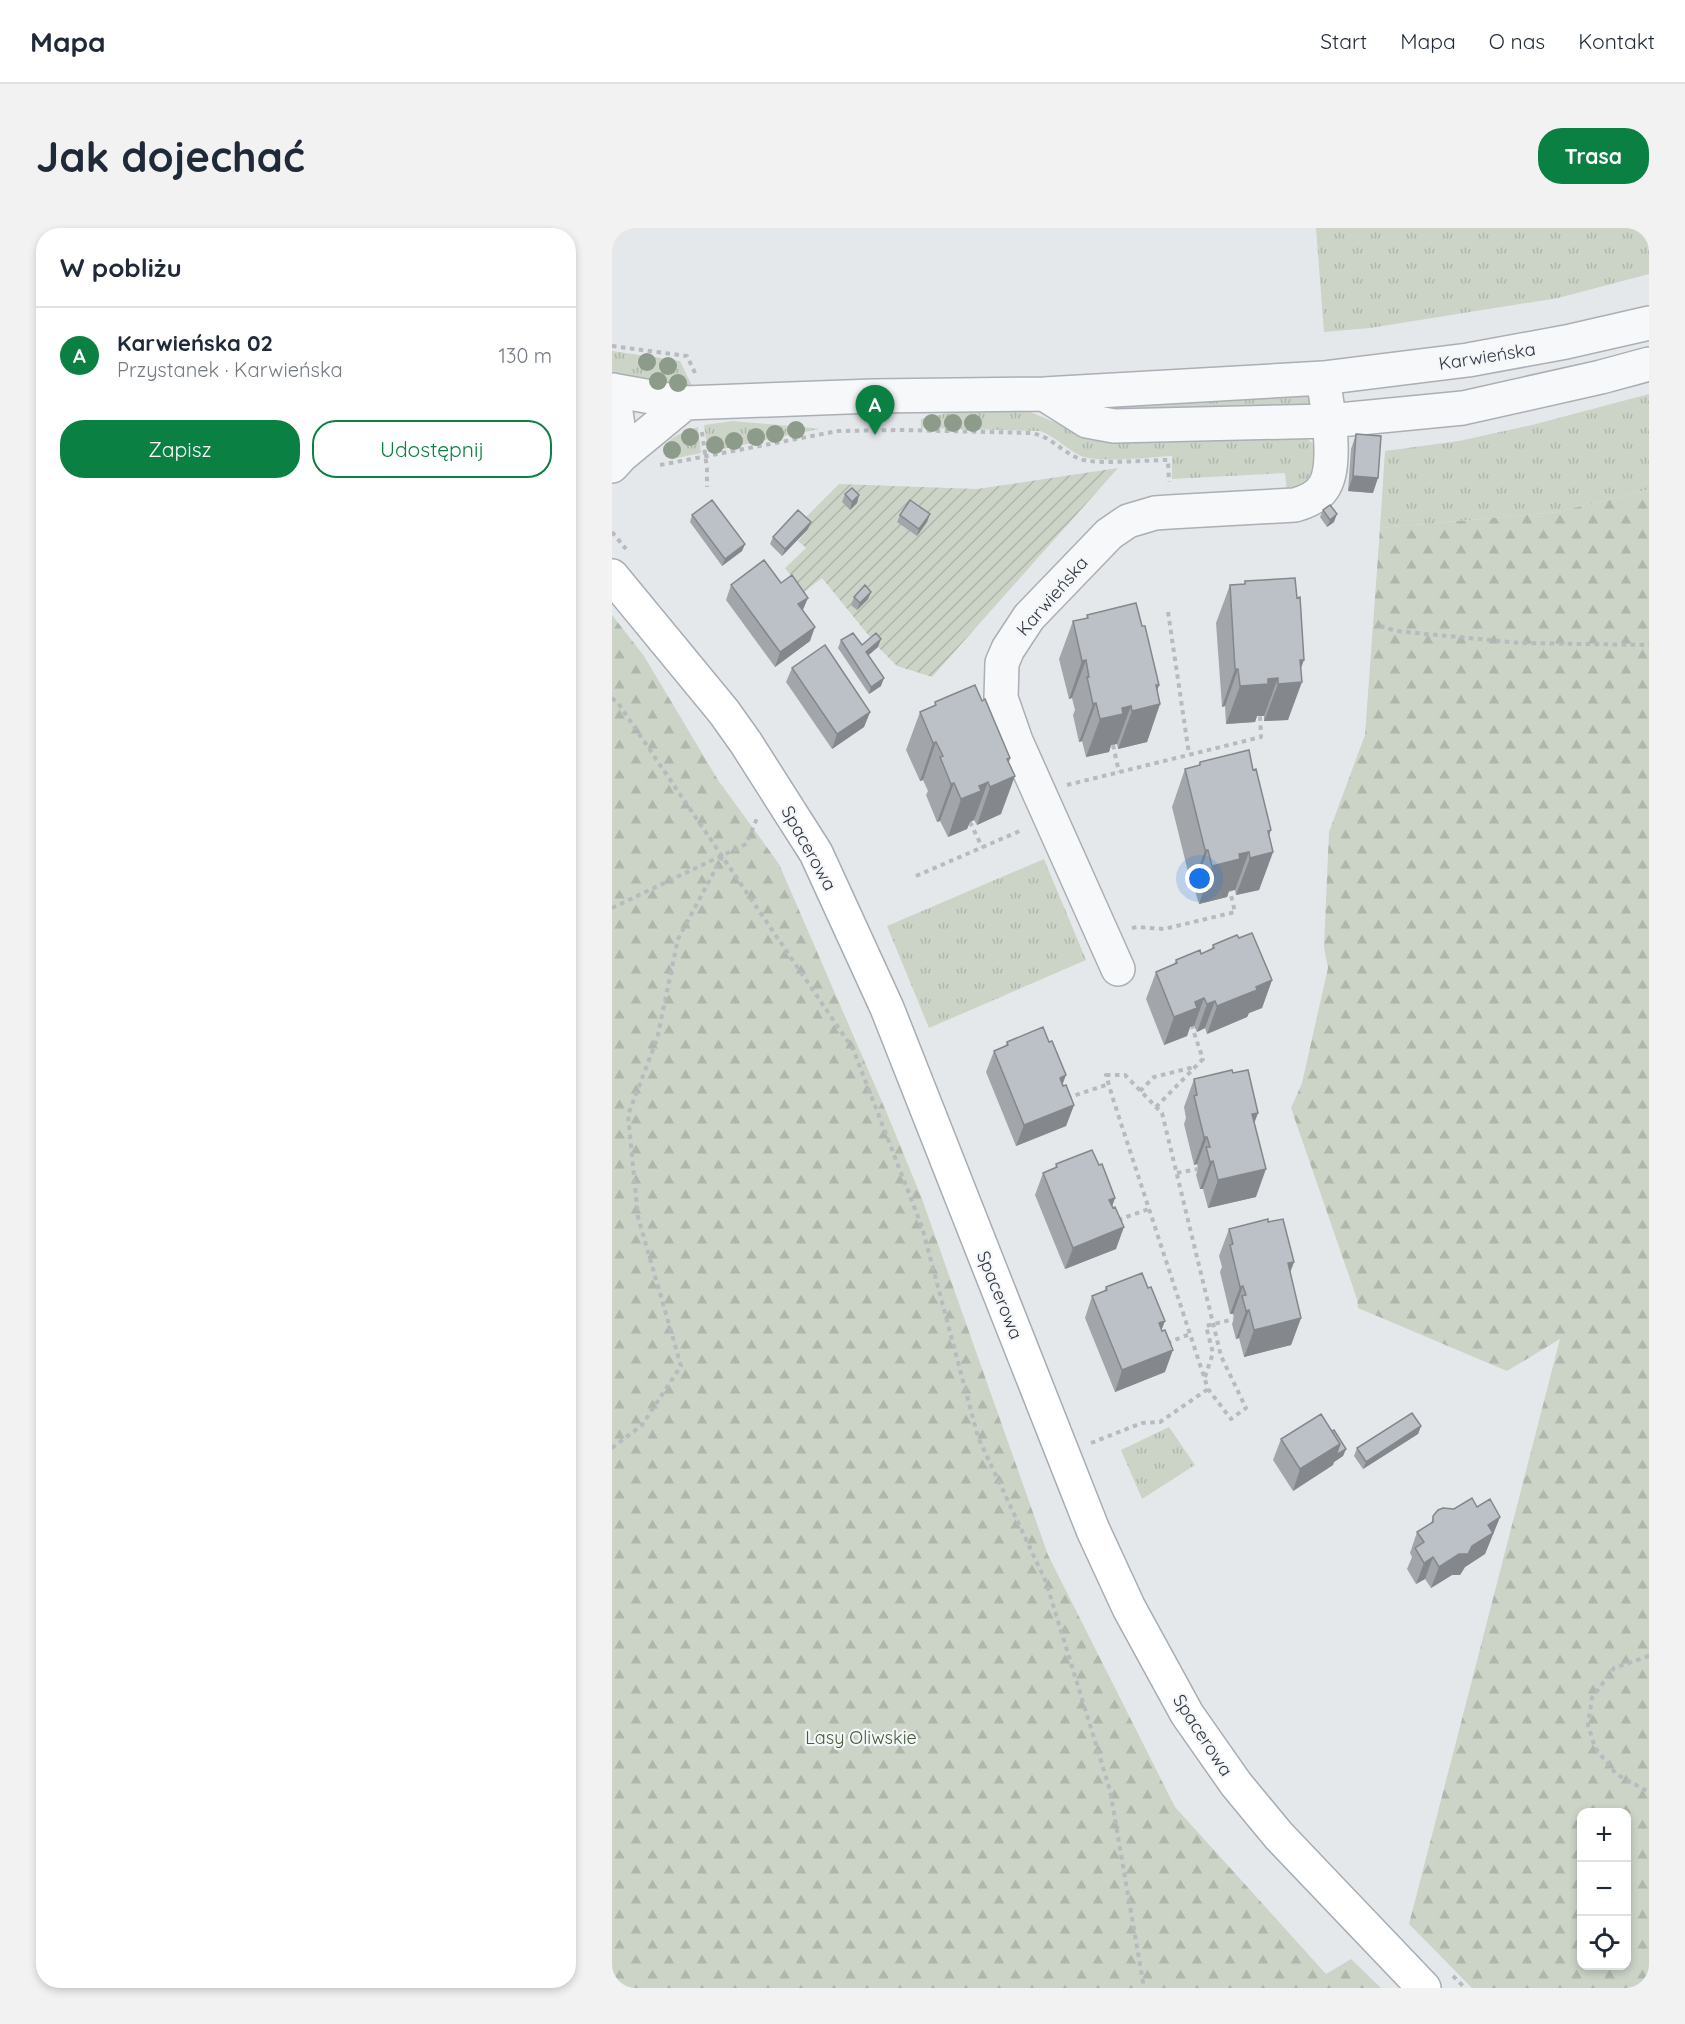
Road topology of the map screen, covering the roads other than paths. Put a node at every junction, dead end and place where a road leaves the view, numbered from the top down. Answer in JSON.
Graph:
{"nodes":[{"id":1,"x":1649,"y":323,"type":"edge"},
{"id":2,"x":1649,"y":364,"type":"edge"},
{"id":3,"x":1323,"y":378,"type":"junction"},
{"id":4,"x":612,"y":390,"type":"edge"},
{"id":5,"x":1044,"y":394,"type":"junction"},
{"id":6,"x":694,"y":400,"type":"junction"},
{"id":7,"x":1329,"y":421,"type":"junction"},
{"id":8,"x":629,"y":462,"type":"edge"},
{"id":9,"x":612,"y":576,"type":"edge"},
{"id":10,"x":1118,"y":969,"type":"dead end"},
{"id":11,"x":1424,"y":1988,"type":"edge"}],
"edges":[{"from":1,"to":3,"type":"street","name":"Karwieńska"},
{"from":2,"to":7,"type":"street"},
{"from":3,"to":5,"type":"street","name":"Karwieńska"},
{"from":3,"to":7,"type":"street","name":"Karwieńska"},
{"from":4,"to":6,"type":"street","name":"Karwieńska"},
{"from":4,"to":8,"type":"street","name":"Karwieńska"},
{"from":5,"to":6,"type":"street","name":"Karwieńska"},
{"from":5,"to":7,"type":"street"},
{"from":6,"to":8,"type":"street"},
{"from":7,"to":10,"type":"street","name":"Karwieńska"},
{"from":9,"to":11,"type":"main road","name":"Spacerowa"}]}
